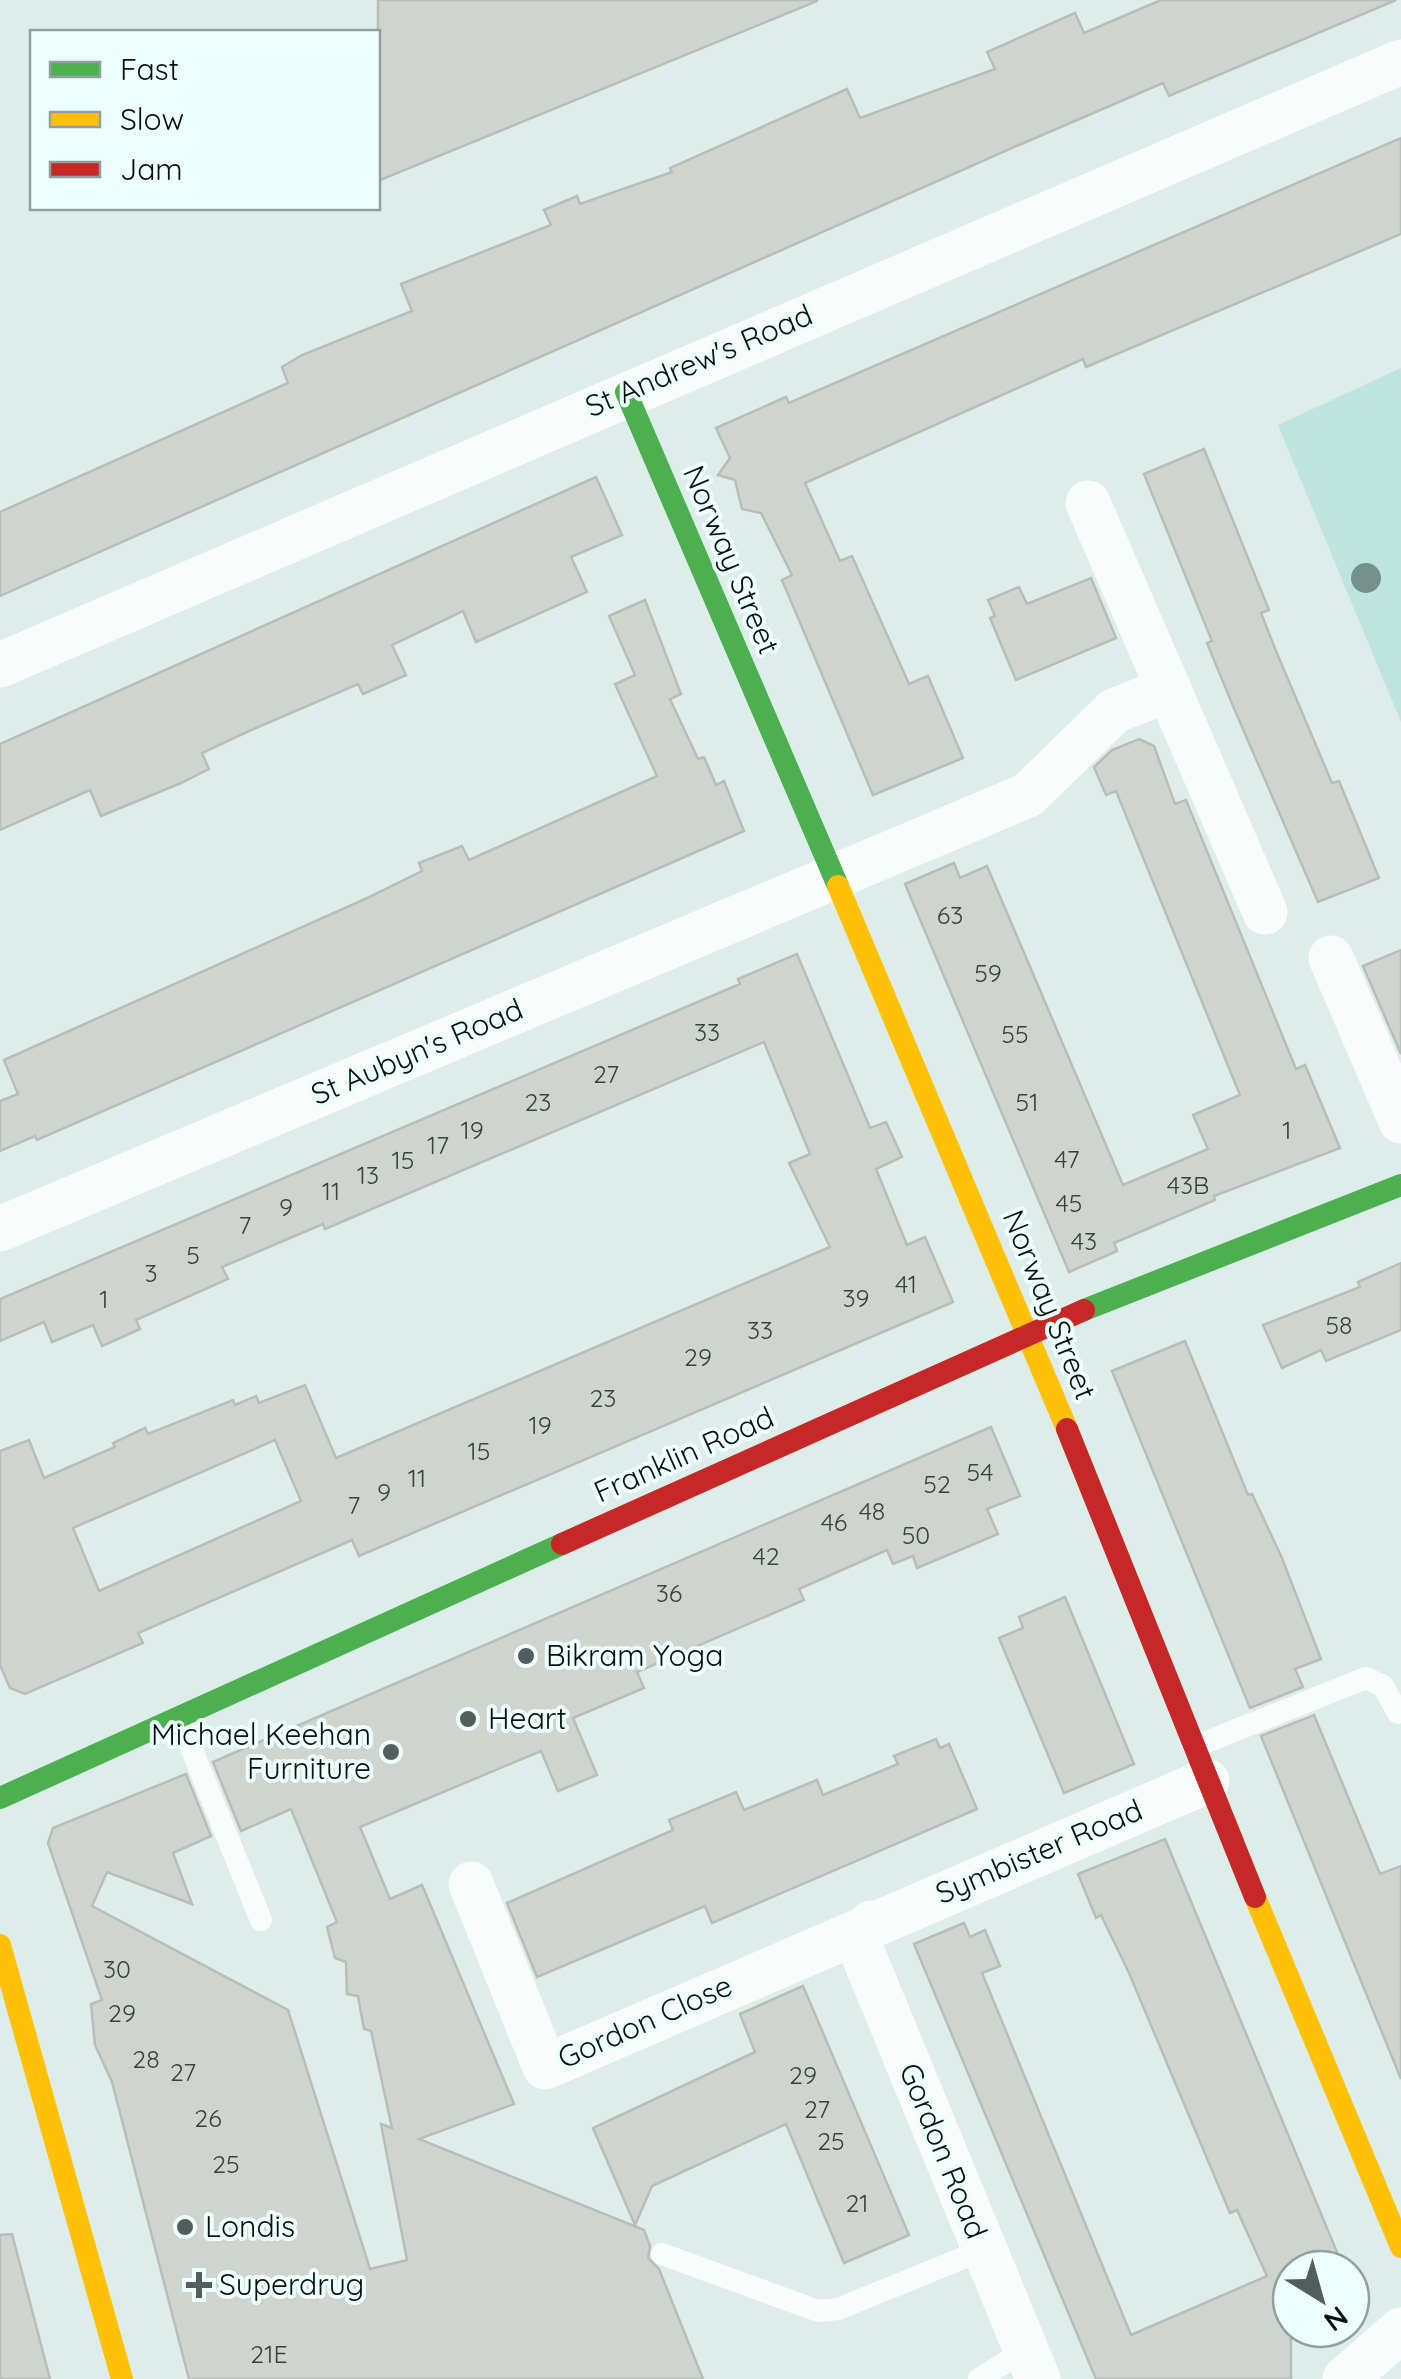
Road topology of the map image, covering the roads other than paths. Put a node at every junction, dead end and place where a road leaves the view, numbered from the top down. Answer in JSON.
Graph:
{"nodes":[{"id":1,"x":1401,"y":62,"type":"edge"},
{"id":2,"x":626,"y":392,"type":"junction"},
{"id":3,"x":1088,"y":502,"type":"dead end"},
{"id":4,"x":0,"y":665,"type":"edge"},
{"id":5,"x":1169,"y":690,"type":"junction"},
{"id":6,"x":834,"y":874,"type":"junction"},
{"id":7,"x":1265,"y":912,"type":"dead end"},
{"id":8,"x":1331,"y":958,"type":"dead end"},
{"id":9,"x":1401,"y":1121,"type":"edge"},
{"id":10,"x":1401,"y":1185,"type":"edge"},
{"id":11,"x":0,"y":1229,"type":"edge"},
{"id":12,"x":1029,"y":1332,"type":"junction"},
{"id":13,"x":1398,"y":1713,"type":"dead end"},
{"id":14,"x":178,"y":1718,"type":"junction"},
{"id":15,"x":1200,"y":1764,"type":"junction"},
{"id":16,"x":0,"y":1798,"type":"edge"},
{"id":17,"x":471,"y":1884,"type":"dead end"},
{"id":18,"x":261,"y":1920,"type":"dead end"},
{"id":19,"x":870,"y":1923,"type":"junction"},
{"id":20,"x":0,"y":1944,"type":"edge"},
{"id":21,"x":1401,"y":2248,"type":"edge"},
{"id":22,"x":983,"y":2250,"type":"junction"},
{"id":23,"x":662,"y":2254,"type":"dead end"},
{"id":24,"x":1401,"y":2330,"type":"edge"},
{"id":25,"x":1032,"y":2364,"type":"edge"},
{"id":26,"x":122,"y":2379,"type":"edge"},
{"id":27,"x":979,"y":2379,"type":"edge"},
{"id":28,"x":1345,"y":2379,"type":"edge"}],
"edges":[{"from":1,"to":2,"type":"street","name":"St Andrew's Road"},
{"from":2,"to":4,"type":"street","name":"St Andrew's Road"},
{"from":2,"to":6,"type":"street","name":"Norway Street"},
{"from":3,"to":5,"type":"street"},
{"from":5,"to":6,"type":"street","name":"St Aubyn's Road"},
{"from":5,"to":7,"type":"street"},
{"from":6,"to":11,"type":"street","name":"St Aubyn's Road"},
{"from":6,"to":12,"type":"street","name":"Norway Street"},
{"from":8,"to":9,"type":"street"},
{"from":10,"to":12,"type":"street","name":"Franklin Road"},
{"from":12,"to":14,"type":"street","name":"Franklin Road"},
{"from":12,"to":15,"type":"street","name":"Norway Street"},
{"from":13,"to":15,"type":"lane"},
{"from":14,"to":16,"type":"street","name":"Franklin Road"},
{"from":14,"to":18,"type":"lane"},
{"from":15,"to":19,"type":"street","name":"Symbister Road"},
{"from":15,"to":21,"type":"street","name":"Norway Street"},
{"from":17,"to":19,"type":"street","name":"Gordon Close"},
{"from":19,"to":22,"type":"street","name":"Gordon Road"},
{"from":20,"to":26,"type":"street"},
{"from":22,"to":23,"type":"lane"},
{"from":22,"to":25,"type":"street","name":"Gordon Road"},
{"from":24,"to":28,"type":"street"},
{"from":25,"to":27,"type":"lane"}]}
